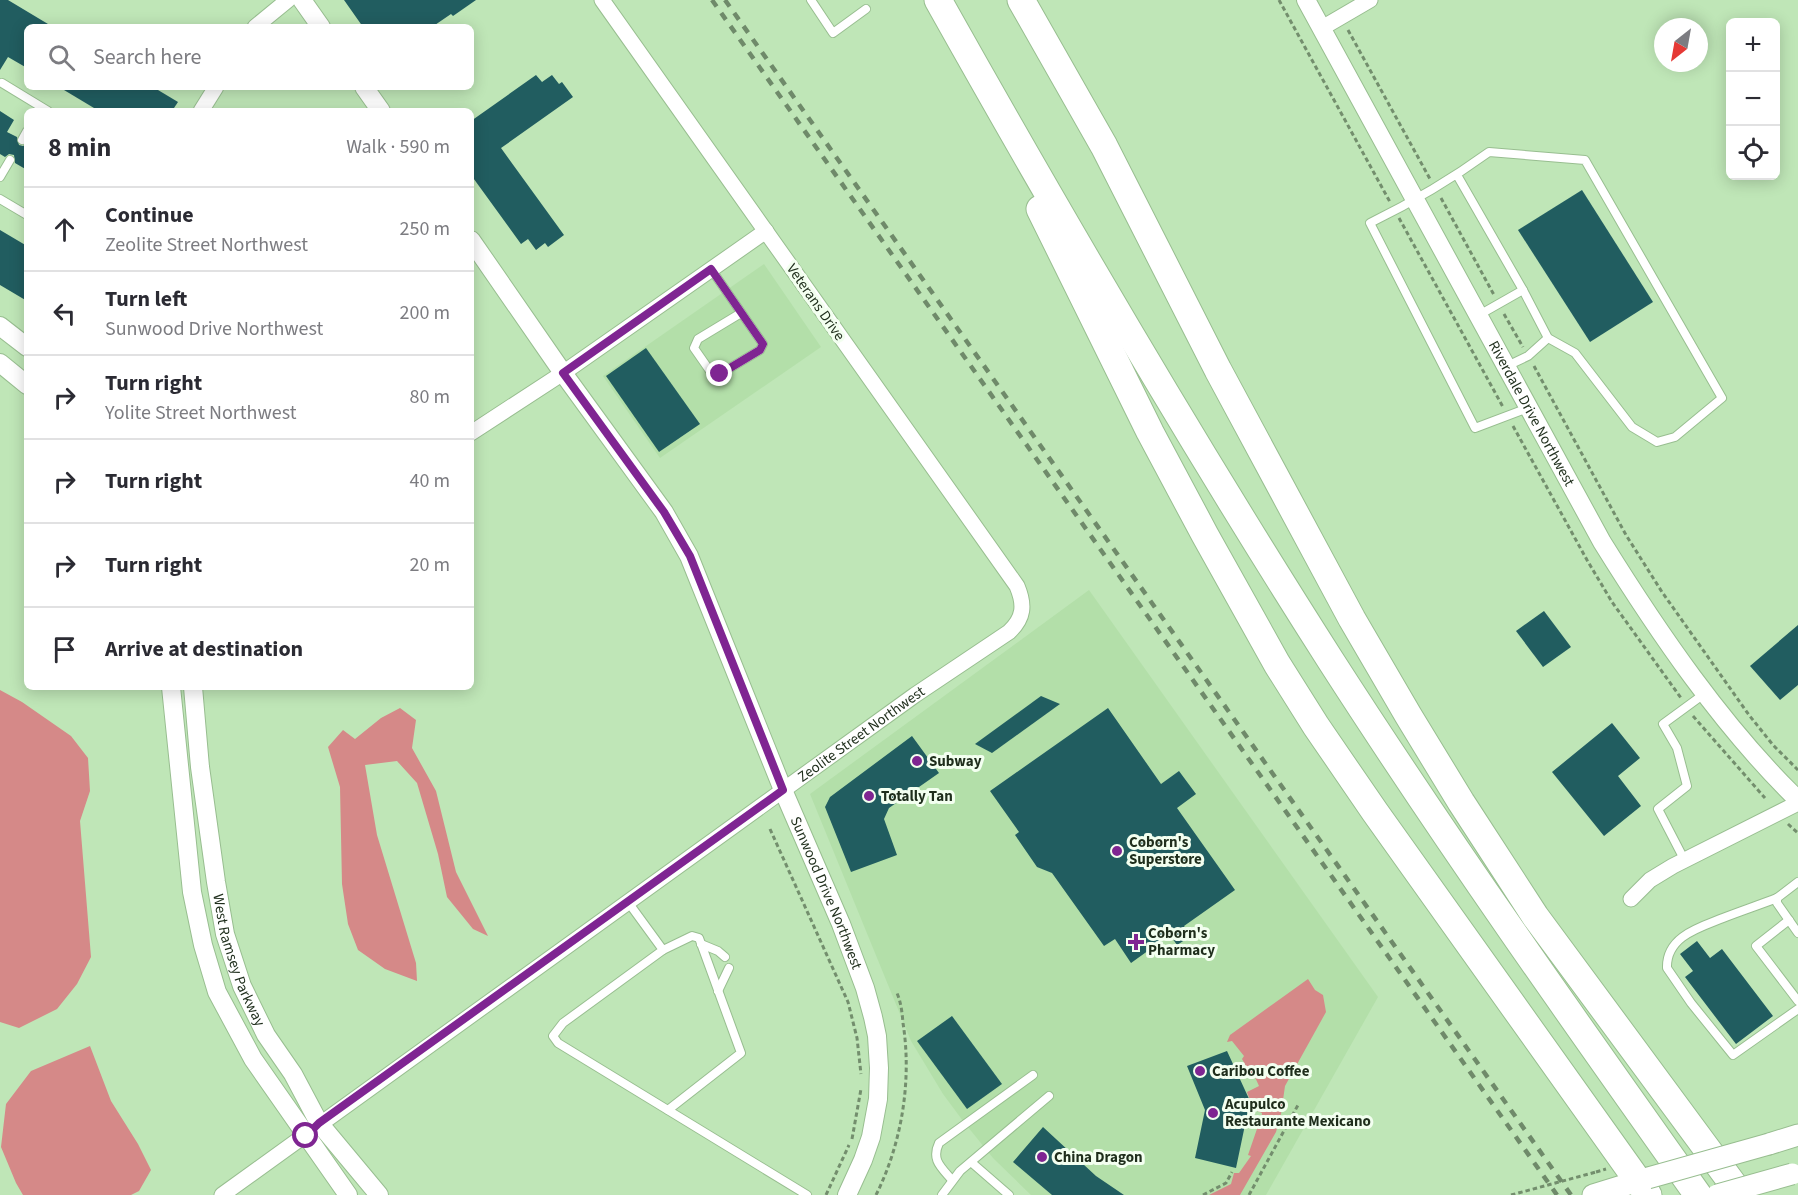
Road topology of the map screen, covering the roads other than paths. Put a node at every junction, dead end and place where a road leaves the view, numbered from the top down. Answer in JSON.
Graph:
{"nodes":[{"id":1,"x":288,"y":0,"type":"edge"},
{"id":2,"x":302,"y":0,"type":"edge"},
{"id":3,"x":602,"y":0,"type":"edge"},
{"id":4,"x":811,"y":0,"type":"edge"},
{"id":5,"x":938,"y":0,"type":"edge"},
{"id":6,"x":1021,"y":0,"type":"edge"},
{"id":7,"x":1306,"y":0,"type":"edge"},
{"id":8,"x":1370,"y":0,"type":"edge"},
{"id":9,"x":866,"y":9,"type":"dead end"},
{"id":10,"x":259,"y":24,"type":"edge"},
{"id":11,"x":319,"y":24,"type":"edge"},
{"id":12,"x":1322,"y":28,"type":"junction"},
{"id":13,"x":2,"y":83,"type":"dead end"},
{"id":14,"x":214,"y":90,"type":"edge"},
{"id":15,"x":366,"y":90,"type":"edge"},
{"id":16,"x":994,"y":100,"type":"junction"},
{"id":17,"x":40,"y":108,"type":"edge"},
{"id":18,"x":203,"y":108,"type":"edge"},
{"id":19,"x":379,"y":108,"type":"edge"},
{"id":20,"x":24,"y":136,"type":"edge"},
{"id":21,"x":22,"y":140,"type":"dead end"},
{"id":22,"x":10,"y":160,"type":"dead end"},
{"id":23,"x":1457,"y":175,"type":"junction"},
{"id":24,"x":0,"y":177,"type":"edge"},
{"id":25,"x":0,"y":199,"type":"edge"},
{"id":26,"x":1416,"y":201,"type":"junction"},
{"id":27,"x":24,"y":213,"type":"edge"},
{"id":28,"x":766,"y":231,"type":"junction"},
{"id":29,"x":474,"y":244,"type":"edge"},
{"id":30,"x":711,"y":269,"type":"junction"},
{"id":31,"x":1523,"y":290,"type":"junction"},
{"id":32,"x":741,"y":313,"type":"junction"},
{"id":33,"x":1479,"y":315,"type":"junction"},
{"id":34,"x":0,"y":326,"type":"edge"},
{"id":35,"x":1548,"y":338,"type":"junction"},
{"id":36,"x":24,"y":345,"type":"edge"},
{"id":37,"x":0,"y":363,"type":"edge"},
{"id":38,"x":1507,"y":366,"type":"junction"},
{"id":39,"x":563,"y":373,"type":"junction"},
{"id":40,"x":24,"y":383,"type":"edge"},
{"id":41,"x":1529,"y":407,"type":"junction"},
{"id":42,"x":474,"y":431,"type":"edge"},
{"id":43,"x":1298,"y":519,"type":"junction"},
{"id":44,"x":1023,"y":607,"type":"joint"},
{"id":45,"x":171,"y":690,"type":"edge"},
{"id":46,"x":193,"y":690,"type":"edge"},
{"id":47,"x":1705,"y":693,"type":"junction"},
{"id":48,"x":783,"y":790,"type":"junction"},
{"id":49,"x":1798,"y":802,"type":"edge"},
{"id":50,"x":1684,"y":861,"type":"junction"},
{"id":51,"x":1798,"y":882,"type":"edge"},
{"id":52,"x":1777,"y":898,"type":"junction"},
{"id":53,"x":1631,"y":899,"type":"dead end"},
{"id":54,"x":627,"y":901,"type":"junction"},
{"id":55,"x":1789,"y":920,"type":"junction"},
{"id":56,"x":1798,"y":933,"type":"edge"},
{"id":57,"x":701,"y":944,"type":"junction"},
{"id":58,"x":663,"y":950,"type":"junction"},
{"id":59,"x":725,"y":957,"type":"dead end"},
{"id":60,"x":729,"y":968,"type":"dead end"},
{"id":61,"x":718,"y":991,"type":"junction"},
{"id":62,"x":1798,"y":1001,"type":"edge"},
{"id":63,"x":1798,"y":1009,"type":"edge"},
{"id":64,"x":1034,"y":1075,"type":"dead end"},
{"id":65,"x":1049,"y":1096,"type":"dead end"},
{"id":66,"x":668,"y":1110,"type":"junction"},
{"id":67,"x":313,"y":1130,"type":"junction"},
{"id":68,"x":1798,"y":1136,"type":"edge"},
{"id":69,"x":970,"y":1162,"type":"junction"},
{"id":70,"x":1795,"y":1173,"type":"edge"},
{"id":71,"x":952,"y":1180,"type":"junction"},
{"id":72,"x":1637,"y":1185,"type":"edge"},
{"id":73,"x":222,"y":1195,"type":"edge"},
{"id":74,"x":348,"y":1195,"type":"edge"},
{"id":75,"x":379,"y":1195,"type":"edge"},
{"id":76,"x":807,"y":1195,"type":"edge"},
{"id":77,"x":847,"y":1195,"type":"edge"},
{"id":78,"x":942,"y":1195,"type":"edge"},
{"id":79,"x":1009,"y":1195,"type":"edge"},
{"id":80,"x":1593,"y":1195,"type":"edge"},
{"id":81,"x":1698,"y":1195,"type":"edge"},
{"id":82,"x":1717,"y":1195,"type":"edge"},
{"id":83,"x":1741,"y":1195,"type":"edge"},
{"id":84,"x":1764,"y":1195,"type":"edge"}],
"edges":[{"from":1,"to":10,"type":"street"},
{"from":2,"to":11,"type":"street"},
{"from":3,"to":28,"type":"street","name":"Veterans Drive"},
{"from":4,"to":9,"type":"lane"},
{"from":5,"to":16,"type":"highway"},
{"from":6,"to":43,"type":"highway"},
{"from":7,"to":12,"type":"street","name":"Riverdale Drive Northwest"},
{"from":8,"to":12,"type":"street"},
{"from":12,"to":26,"type":"street","name":"Riverdale Drive Northwest"},
{"from":13,"to":17,"type":"lane"},
{"from":14,"to":18,"type":"street"},
{"from":15,"to":19,"type":"street"},
{"from":16,"to":72,"type":"highway"},
{"from":16,"to":81,"type":"highway"},
{"from":20,"to":21,"type":"lane"},
{"from":22,"to":24,"type":"lane"},
{"from":23,"to":26,"type":"lane"},
{"from":23,"to":31,"type":"lane"},
{"from":23,"to":35,"type":"lane"},
{"from":25,"to":27,"type":"lane"},
{"from":26,"to":33,"type":"street","name":"Riverdale Drive Northwest"},
{"from":26,"to":41,"type":"lane"},
{"from":28,"to":30,"type":"street"},
{"from":28,"to":44,"type":"street","name":"Veterans Drive"},
{"from":29,"to":39,"type":"street","name":"Sunwood Drive Northwest"},
{"from":30,"to":32,"type":"lane"},
{"from":30,"to":39,"type":"street"},
{"from":31,"to":33,"type":"lane"},
{"from":31,"to":35,"type":"lane"},
{"from":32,"to":32,"type":"lane"},
{"from":33,"to":38,"type":"street","name":"Riverdale Drive Northwest"},
{"from":34,"to":36,"type":"street"},
{"from":35,"to":38,"type":"lane"},
{"from":37,"to":40,"type":"street"},
{"from":38,"to":41,"type":"street","name":"Riverdale Drive Northwest"},
{"from":39,"to":42,"type":"street"},
{"from":39,"to":48,"type":"street","name":"Sunwood Drive Northwest"},
{"from":41,"to":47,"type":"street","name":"Riverdale Drive Northwest"},
{"from":43,"to":83,"type":"highway"},
{"from":43,"to":84,"type":"highway"},
{"from":44,"to":48,"type":"street","name":"Zeolite Street Northwest"},
{"from":45,"to":67,"type":"street","name":"West Ramsey Parkway"},
{"from":46,"to":67,"type":"street","name":"West Ramsey Parkway"},
{"from":47,"to":49,"type":"street","name":"Riverdale Drive Northwest"},
{"from":47,"to":50,"type":"lane"},
{"from":48,"to":54,"type":"street","name":"Zeolite Street Northwest"},
{"from":48,"to":77,"type":"street","name":"Sunwood Drive Northwest"},
{"from":49,"to":50,"type":"street"},
{"from":50,"to":53,"type":"street"},
{"from":51,"to":52,"type":"lane"},
{"from":52,"to":55,"type":"lane"},
{"from":52,"to":63,"type":"lane"},
{"from":54,"to":58,"type":"lane"},
{"from":54,"to":67,"type":"street","name":"Zeolite Street Northwest"},
{"from":55,"to":56,"type":"lane"},
{"from":55,"to":62,"type":"lane"},
{"from":57,"to":58,"type":"lane"},
{"from":57,"to":59,"type":"lane"},
{"from":57,"to":61,"type":"lane"},
{"from":58,"to":66,"type":"lane"},
{"from":60,"to":61,"type":"lane"},
{"from":61,"to":66,"type":"lane"},
{"from":64,"to":71,"type":"lane"},
{"from":65,"to":69,"type":"lane"},
{"from":66,"to":76,"type":"lane"},
{"from":67,"to":73,"type":"street","name":"Zeolite Street Northwest"},
{"from":67,"to":74,"type":"street","name":"West Ramsey Parkway"},
{"from":67,"to":75,"type":"street","name":"West Ramsey Parkway"},
{"from":68,"to":72,"type":"main road","bridge":true},
{"from":69,"to":71,"type":"lane"},
{"from":69,"to":79,"type":"lane"},
{"from":70,"to":82,"type":"main road","bridge":true},
{"from":71,"to":78,"type":"lane"},
{"from":72,"to":80,"type":"main road"}]}
